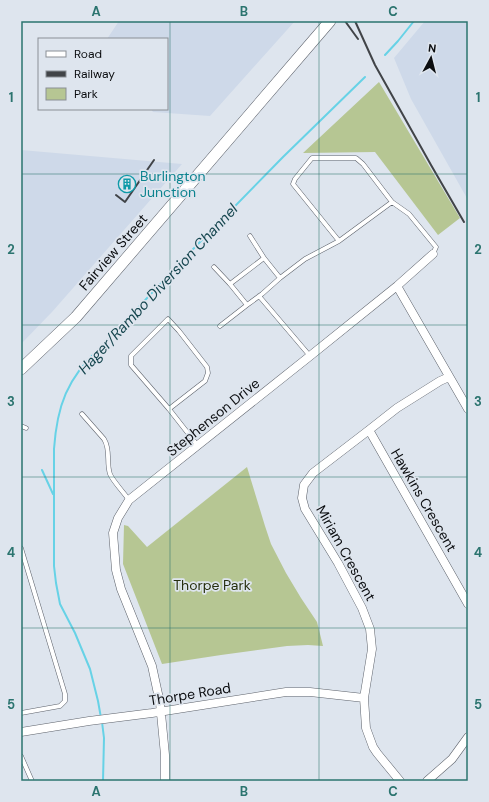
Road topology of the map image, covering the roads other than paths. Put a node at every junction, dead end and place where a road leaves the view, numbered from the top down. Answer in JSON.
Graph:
{"nodes":[{"id":1,"x":327,"y":25,"type":"edge"},
{"id":2,"x":392,"y":202,"type":"junction"},
{"id":3,"x":250,"y":236,"type":"dead end"},
{"id":4,"x":339,"y":241,"type":"junction"},
{"id":5,"x":433,"y":254,"type":"joint"},
{"id":6,"x":264,"y":258,"type":"junction"},
{"id":7,"x":214,"y":267,"type":"dead end"},
{"id":8,"x":280,"y":278,"type":"junction"},
{"id":9,"x":230,"y":284,"type":"junction"},
{"id":10,"x":397,"y":286,"type":"junction"},
{"id":11,"x":259,"y":296,"type":"junction"},
{"id":12,"x":247,"y":305,"type":"junction"},
{"id":13,"x":220,"y":326,"type":"dead end"},
{"id":14,"x":310,"y":356,"type":"junction"},
{"id":15,"x":21,"y":368,"type":"edge"},
{"id":16,"x":449,"y":376,"type":"junction"},
{"id":17,"x":169,"y":409,"type":"junction"},
{"id":18,"x":468,"y":409,"type":"edge"},
{"id":19,"x":82,"y":414,"type":"dead end"},
{"id":20,"x":370,"y":430,"type":"junction"},
{"id":21,"x":198,"y":446,"type":"junction"},
{"id":22,"x":129,"y":500,"type":"junction"},
{"id":23,"x":21,"y":548,"type":"edge"},
{"id":24,"x":468,"y":604,"type":"edge"},
{"id":25,"x":364,"y":698,"type":"junction"},
{"id":26,"x":161,"y":712,"type":"junction"},
{"id":27,"x":21,"y":713,"type":"edge"},
{"id":28,"x":21,"y":732,"type":"edge"},
{"id":29,"x":468,"y":737,"type":"edge"},
{"id":30,"x":22,"y":758,"type":"edge"},
{"id":31,"x":21,"y":768,"type":"edge"},
{"id":32,"x":32,"y":781,"type":"edge"},
{"id":33,"x":165,"y":781,"type":"edge"},
{"id":34,"x":400,"y":781,"type":"edge"},
{"id":35,"x":427,"y":781,"type":"edge"}],
"edges":[{"from":1,"to":15,"type":"main road","name":"Fairview Street"},
{"from":2,"to":4,"type":"lane"},
{"from":2,"to":4,"type":"lane","name":"Stephenson Drive"},
{"from":2,"to":5,"type":"lane","name":"Stephenson Drive"},
{"from":3,"to":6,"type":"lane"},
{"from":4,"to":8,"type":"lane"},
{"from":5,"to":10,"type":"street","name":"Stephenson Drive"},
{"from":6,"to":8,"type":"lane"},
{"from":6,"to":9,"type":"lane"},
{"from":7,"to":9,"type":"lane"},
{"from":8,"to":11,"type":"lane"},
{"from":9,"to":12,"type":"lane"},
{"from":10,"to":14,"type":"street","name":"Stephenson Drive"},
{"from":10,"to":16,"type":"street"},
{"from":11,"to":12,"type":"lane"},
{"from":11,"to":14,"type":"lane"},
{"from":12,"to":13,"type":"lane"},
{"from":14,"to":21,"type":"street","name":"Stephenson Drive"},
{"from":16,"to":18,"type":"street"},
{"from":16,"to":20,"type":"street","name":"Miriam Crescent"},
{"from":17,"to":17,"type":"lane"},
{"from":17,"to":21,"type":"lane"},
{"from":19,"to":22,"type":"lane"},
{"from":20,"to":24,"type":"street","name":"Hawkins Crescent"},
{"from":20,"to":25,"type":"street","name":"Miriam Crescent"},
{"from":21,"to":22,"type":"street","name":"Stephenson Drive"},
{"from":22,"to":26,"type":"street","name":"Stephenson Drive"},
{"from":23,"to":27,"type":"lane"},
{"from":25,"to":26,"type":"street","name":"Thorpe Road"},
{"from":25,"to":34,"type":"street","name":"Miriam Crescent"},
{"from":26,"to":28,"type":"street","name":"Thorpe Road"},
{"from":26,"to":33,"type":"street","name":"Stephenson Drive"},
{"from":29,"to":35,"type":"street"},
{"from":30,"to":31,"type":"lane"},
{"from":30,"to":32,"type":"lane"}]}
